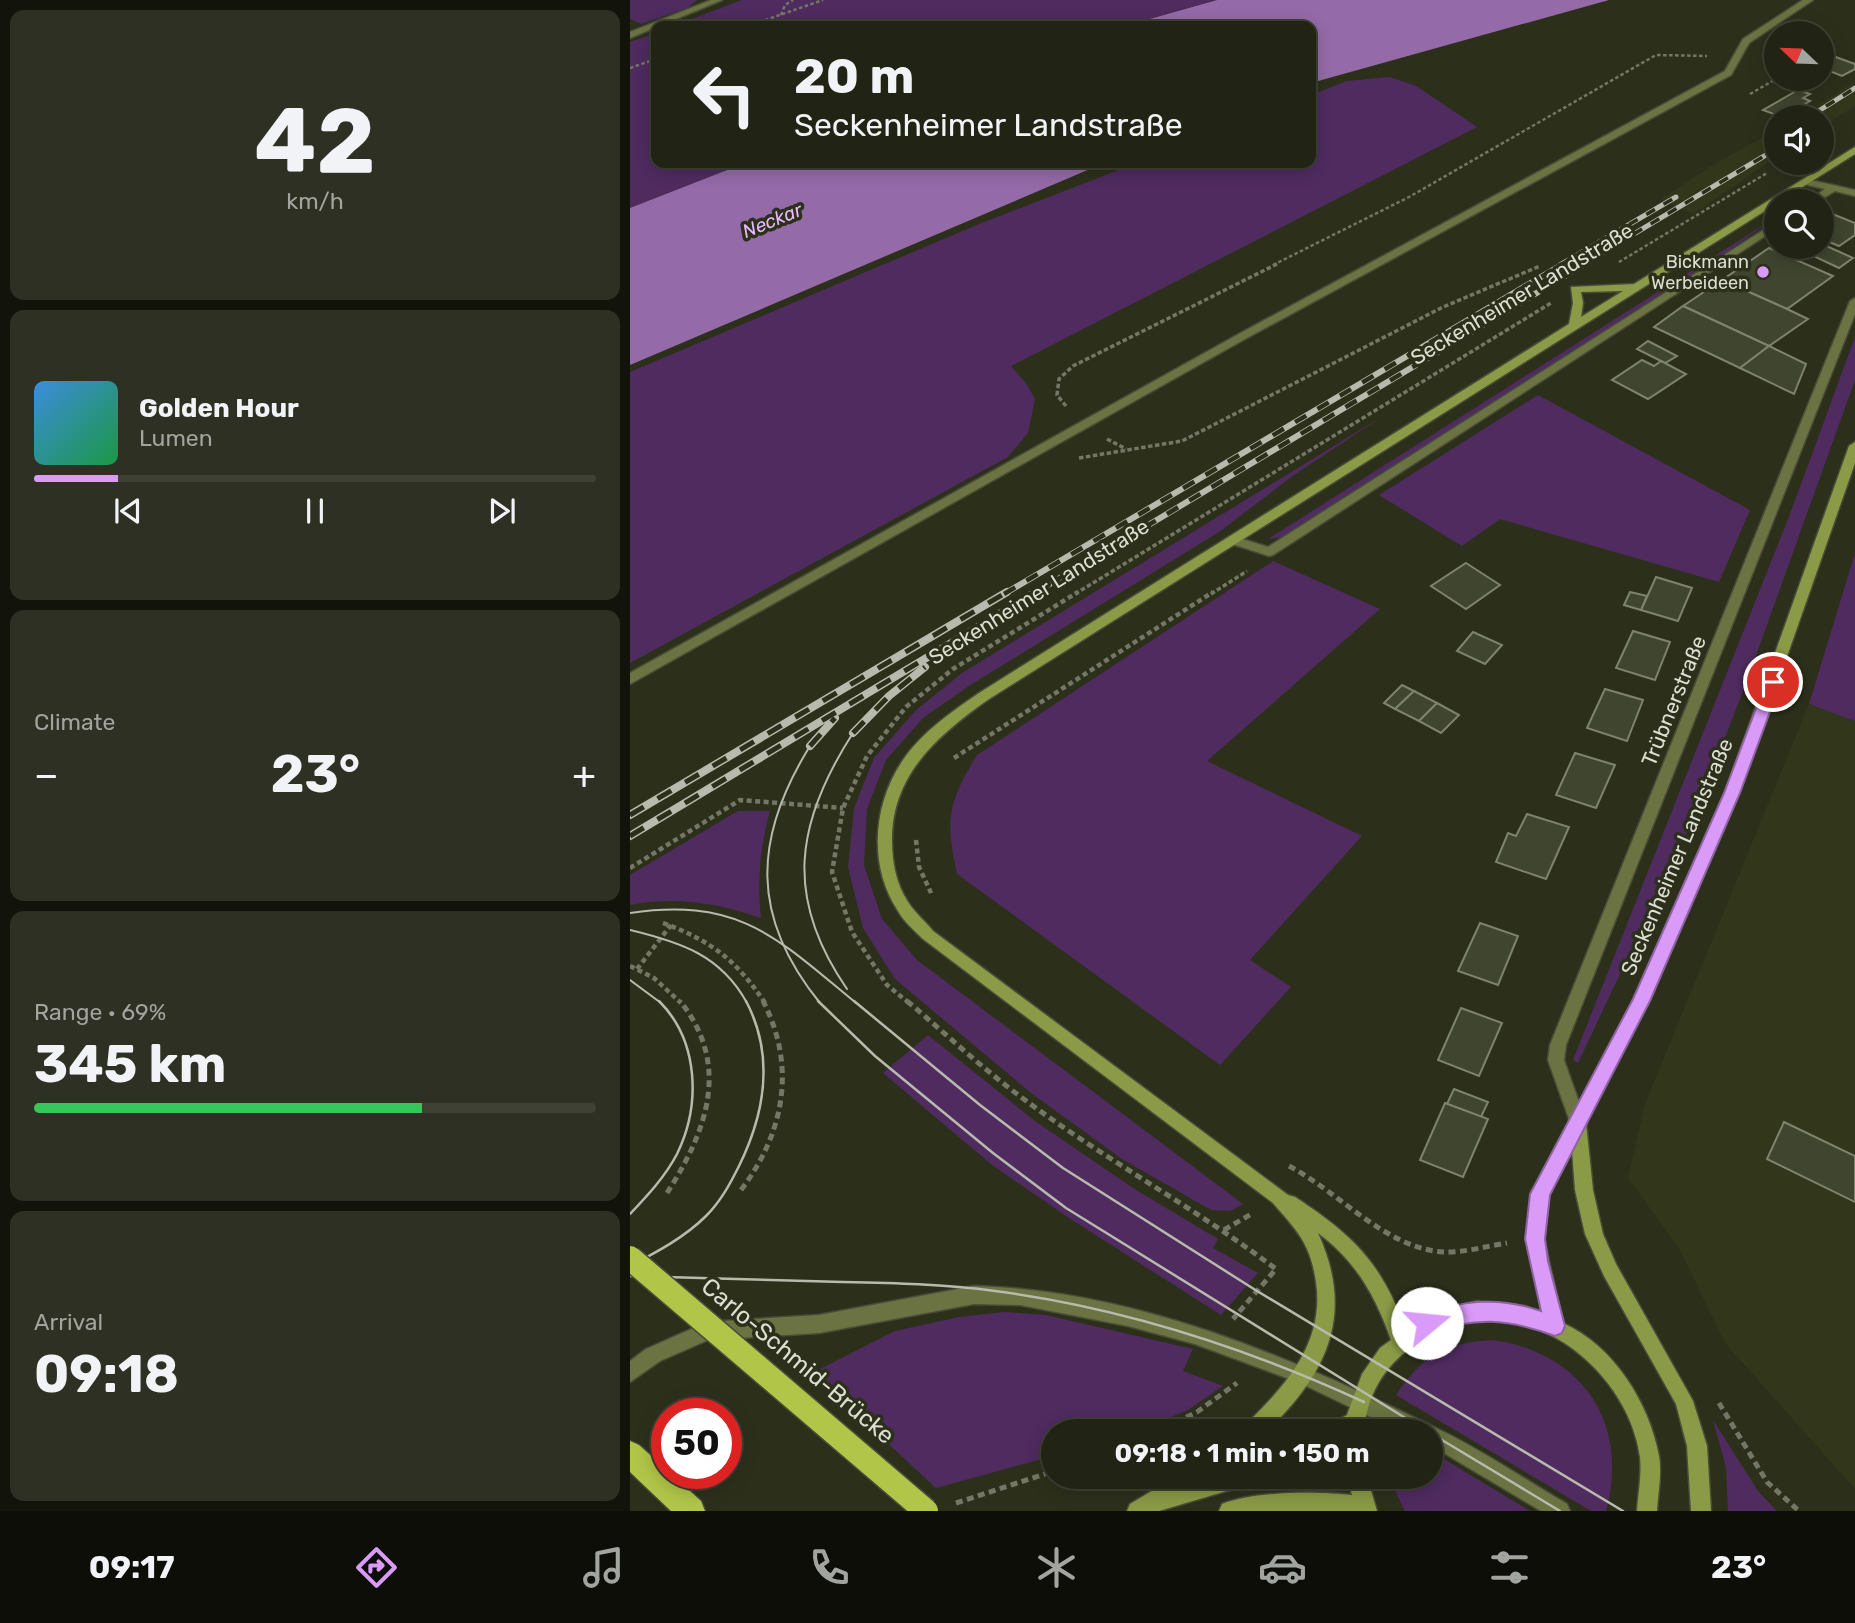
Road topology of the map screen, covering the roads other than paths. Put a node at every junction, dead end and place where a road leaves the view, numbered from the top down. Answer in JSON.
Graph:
{"nodes":[{"id":1,"x":718,"y":0,"type":"edge"},
{"id":2,"x":1809,"y":0,"type":"edge"},
{"id":3,"x":665,"y":21,"type":"edge"},
{"id":4,"x":651,"y":27,"type":"edge"},
{"id":5,"x":630,"y":35,"type":"edge"},
{"id":6,"x":1855,"y":150,"type":"edge"},
{"id":7,"x":1806,"y":182,"type":"junction"},
{"id":8,"x":1834,"y":188,"type":"joint"},
{"id":9,"x":1855,"y":193,"type":"edge"},
{"id":10,"x":1764,"y":233,"type":"edge"},
{"id":11,"x":1638,"y":286,"type":"junction"},
{"id":12,"x":1855,"y":300,"type":"edge"},
{"id":13,"x":1574,"y":327,"type":"junction"},
{"id":14,"x":1855,"y":446,"type":"edge"},
{"id":15,"x":1233,"y":540,"type":"junction"},
{"id":16,"x":630,"y":679,"type":"edge"},
{"id":17,"x":1577,"y":1119,"type":"junction"},
{"id":18,"x":1279,"y":1196,"type":"junction"},
{"id":19,"x":630,"y":1258,"type":"edge"},
{"id":20,"x":1555,"y":1326,"type":"junction"},
{"id":21,"x":1400,"y":1340,"type":"junction"},
{"id":22,"x":630,"y":1373,"type":"edge"},
{"id":23,"x":1305,"y":1376,"type":"junction"},
{"id":24,"x":1360,"y":1399,"type":"junction"},
{"id":25,"x":1264,"y":1419,"type":"edge"},
{"id":26,"x":1356,"y":1419,"type":"edge"},
{"id":27,"x":1399,"y":1419,"type":"edge"},
{"id":28,"x":1443,"y":1442,"type":"edge"},
{"id":29,"x":630,"y":1454,"type":"edge"},
{"id":30,"x":1174,"y":1489,"type":"edge"},
{"id":31,"x":1202,"y":1489,"type":"edge"},
{"id":32,"x":1360,"y":1489,"type":"edge"},
{"id":33,"x":1145,"y":1507,"type":"edge"},
{"id":34,"x":935,"y":1509,"type":"edge"},
{"id":35,"x":1366,"y":1509,"type":"edge"},
{"id":36,"x":691,"y":1511,"type":"edge"},
{"id":37,"x":1229,"y":1511,"type":"edge"},
{"id":38,"x":1560,"y":1511,"type":"edge"},
{"id":39,"x":1647,"y":1511,"type":"edge"},
{"id":40,"x":1702,"y":1511,"type":"edge"}],
"edges":[{"from":1,"to":3,"type":"street"},
{"from":2,"to":16,"type":"street"},
{"from":4,"to":5,"type":"street"},
{"from":6,"to":7,"type":"main road"},
{"from":7,"to":8,"type":"street"},
{"from":7,"to":11,"type":"main road"},
{"from":8,"to":9,"type":"street"},
{"from":10,"to":15,"type":"street"},
{"from":11,"to":13,"type":"main road"},
{"from":11,"to":13,"type":"main road"},
{"from":12,"to":17,"type":"street","name":"Trübnerstraße"},
{"from":13,"to":15,"type":"main road"},
{"from":14,"to":17,"type":"main road","name":"Seckenheimer Landstraße"},
{"from":15,"to":18,"type":"main road"},
{"from":17,"to":20,"type":"main road","name":"Seckenheimer Landstraße"},
{"from":17,"to":40,"type":"main road"},
{"from":18,"to":21,"type":"main road"},
{"from":18,"to":23,"type":"main road"},
{"from":19,"to":34,"type":"highway","name":"Carlo-Schmid-Brücke","bridge":true},
{"from":20,"to":21,"type":"main road"},
{"from":20,"to":39,"type":"main road"},
{"from":21,"to":24,"type":"main road"},
{"from":22,"to":23,"type":"street"},
{"from":23,"to":24,"type":"street"},
{"from":23,"to":25,"type":"main road"},
{"from":24,"to":26,"type":"main road"},
{"from":24,"to":27,"type":"street"},
{"from":28,"to":38,"type":"street"},
{"from":29,"to":36,"type":"highway"},
{"from":30,"to":33,"type":"main road"},
{"from":31,"to":33,"type":"main road"},
{"from":32,"to":35,"type":"main road"},
{"from":35,"to":37,"type":"main road"}]}
